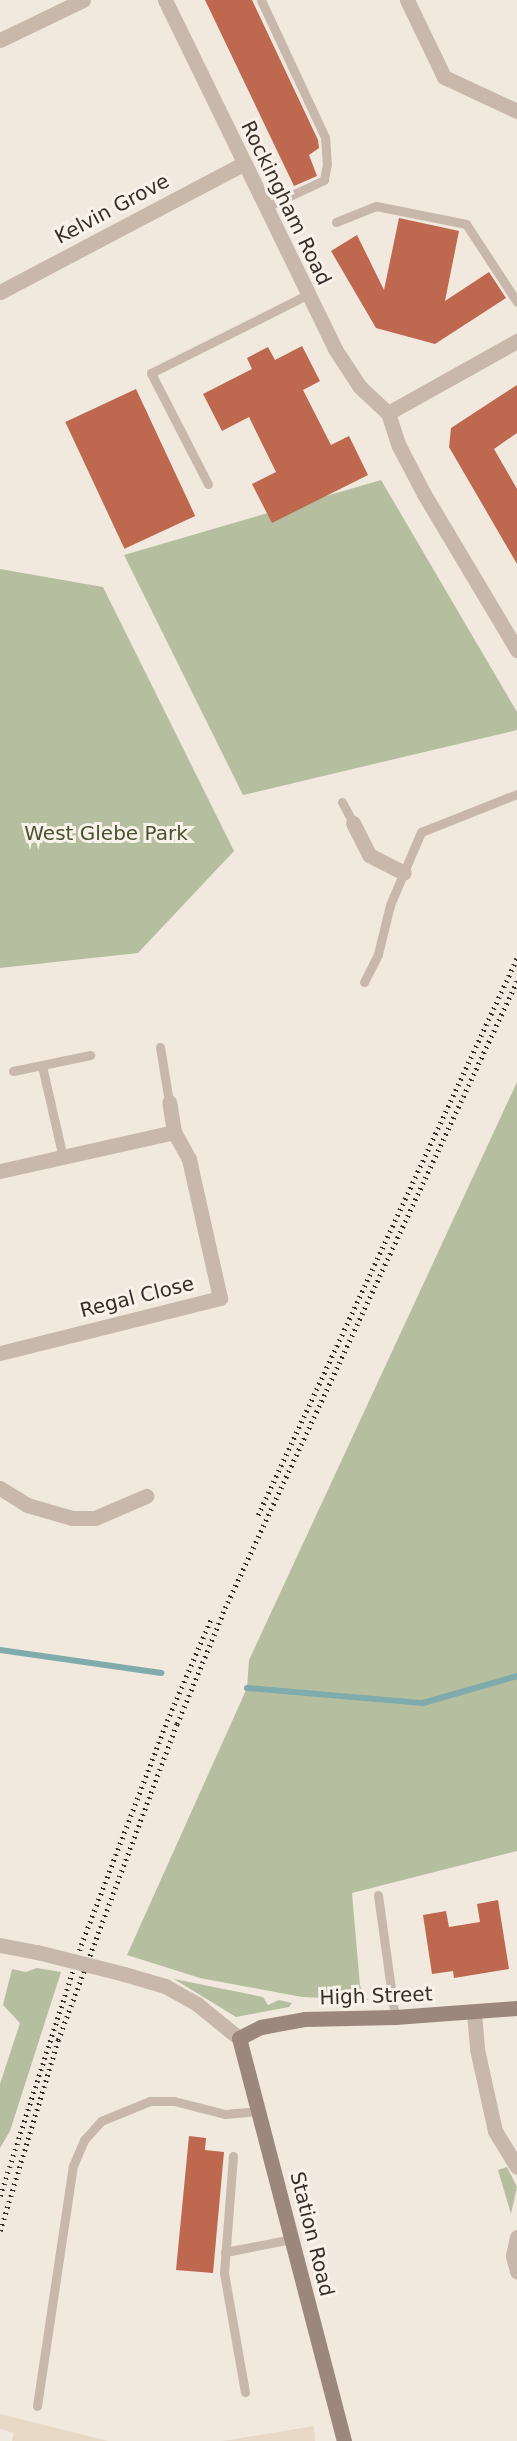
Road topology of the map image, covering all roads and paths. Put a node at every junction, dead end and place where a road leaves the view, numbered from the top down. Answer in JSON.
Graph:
{"nodes":[{"id":1,"x":83,"y":0,"type":"edge"},
{"id":2,"x":165,"y":0,"type":"edge"},
{"id":3,"x":261,"y":0,"type":"edge"},
{"id":4,"x":407,"y":0,"type":"edge"},
{"id":5,"x":0,"y":40,"type":"edge"},
{"id":6,"x":517,"y":111,"type":"edge"},
{"id":7,"x":243,"y":164,"type":"junction"},
{"id":8,"x":266,"y":207,"type":"junction"},
{"id":9,"x":336,"y":222,"type":"dead end"},
{"id":10,"x":0,"y":292,"type":"edge"},
{"id":11,"x":307,"y":295,"type":"junction"},
{"id":12,"x":517,"y":302,"type":"edge"},
{"id":13,"x":515,"y":344,"type":"edge"},
{"id":14,"x":388,"y":413,"type":"junction"},
{"id":15,"x":208,"y":484,"type":"dead end"},
{"id":16,"x":517,"y":650,"type":"edge"},
{"id":17,"x":517,"y":794,"type":"edge"},
{"id":18,"x":342,"y":802,"type":"dead end"},
{"id":19,"x":353,"y":823,"type":"joint"},
{"id":20,"x":404,"y":873,"type":"junction"},
{"id":21,"x":364,"y":982,"type":"dead end"},
{"id":22,"x":160,"y":1047,"type":"dead end"},
{"id":23,"x":90,"y":1055,"type":"dead end"},
{"id":24,"x":42,"y":1066,"type":"junction"},
{"id":25,"x":12,"y":1071,"type":"dead end"},
{"id":26,"x":169,"y":1102,"type":"joint"},
{"id":27,"x":174,"y":1132,"type":"junction"},
{"id":28,"x":63,"y":1158,"type":"junction"},
{"id":29,"x":0,"y":1171,"type":"edge"},
{"id":30,"x":0,"y":1353,"type":"edge"},
{"id":31,"x":0,"y":1488,"type":"edge"},
{"id":32,"x":146,"y":1496,"type":"dead end"},
{"id":33,"x":378,"y":1895,"type":"dead end"},
{"id":34,"x":0,"y":1945,"type":"edge"},
{"id":35,"x":517,"y":2008,"type":"edge"},
{"id":36,"x":474,"y":2013,"type":"junction"},
{"id":37,"x":395,"y":2017,"type":"junction"},
{"id":38,"x":239,"y":2038,"type":"junction"},
{"id":39,"x":260,"y":2111,"type":"junction"},
{"id":40,"x":233,"y":2156,"type":"dead end"},
{"id":41,"x":517,"y":2167,"type":"edge"},
{"id":42,"x":517,"y":2237,"type":"edge"},
{"id":43,"x":292,"y":2239,"type":"junction"},
{"id":44,"x":225,"y":2252,"type":"junction"},
{"id":45,"x":517,"y":2271,"type":"edge"},
{"id":46,"x":244,"y":2392,"type":"dead end"},
{"id":47,"x":37,"y":2406,"type":"dead end"},
{"id":48,"x":344,"y":2441,"type":"edge"}],
"edges":[{"from":1,"to":5,"type":"street"},
{"from":2,"to":7,"type":"street","name":"Rockingham Road"},
{"from":3,"to":8,"type":"lane"},
{"from":4,"to":6,"type":"street"},
{"from":7,"to":8,"type":"street","name":"Rockingham Road"},
{"from":7,"to":10,"type":"street","name":"Kelvin Grove"},
{"from":8,"to":11,"type":"street","name":"Rockingham Road"},
{"from":9,"to":12,"type":"lane"},
{"from":11,"to":14,"type":"street","name":"Rockingham Road"},
{"from":11,"to":15,"type":"lane"},
{"from":13,"to":14,"type":"street"},
{"from":14,"to":16,"type":"street"},
{"from":17,"to":20,"type":"lane"},
{"from":18,"to":19,"type":"lane"},
{"from":19,"to":20,"type":"street"},
{"from":20,"to":21,"type":"lane"},
{"from":22,"to":26,"type":"lane"},
{"from":23,"to":24,"type":"lane"},
{"from":24,"to":25,"type":"lane"},
{"from":24,"to":28,"type":"lane"},
{"from":26,"to":27,"type":"street","name":"Regal Close"},
{"from":27,"to":28,"type":"street"},
{"from":27,"to":30,"type":"street","name":"Regal Close"},
{"from":28,"to":29,"type":"street"},
{"from":31,"to":32,"type":"street"},
{"from":33,"to":37,"type":"lane"},
{"from":34,"to":38,"type":"street","bridge":true},
{"from":35,"to":36,"type":"main road","name":"High Street"},
{"from":36,"to":37,"type":"main road","name":"High Street"},
{"from":36,"to":41,"type":"street"},
{"from":37,"to":38,"type":"main road","name":"High Street"},
{"from":38,"to":39,"type":"main road","name":"Station Road"},
{"from":39,"to":43,"type":"main road","name":"Station Road"},
{"from":39,"to":47,"type":"lane"},
{"from":40,"to":44,"type":"lane"},
{"from":42,"to":45,"type":"street"},
{"from":43,"to":44,"type":"lane"},
{"from":43,"to":48,"type":"main road","name":"Station Road"},
{"from":44,"to":46,"type":"lane"}]}
